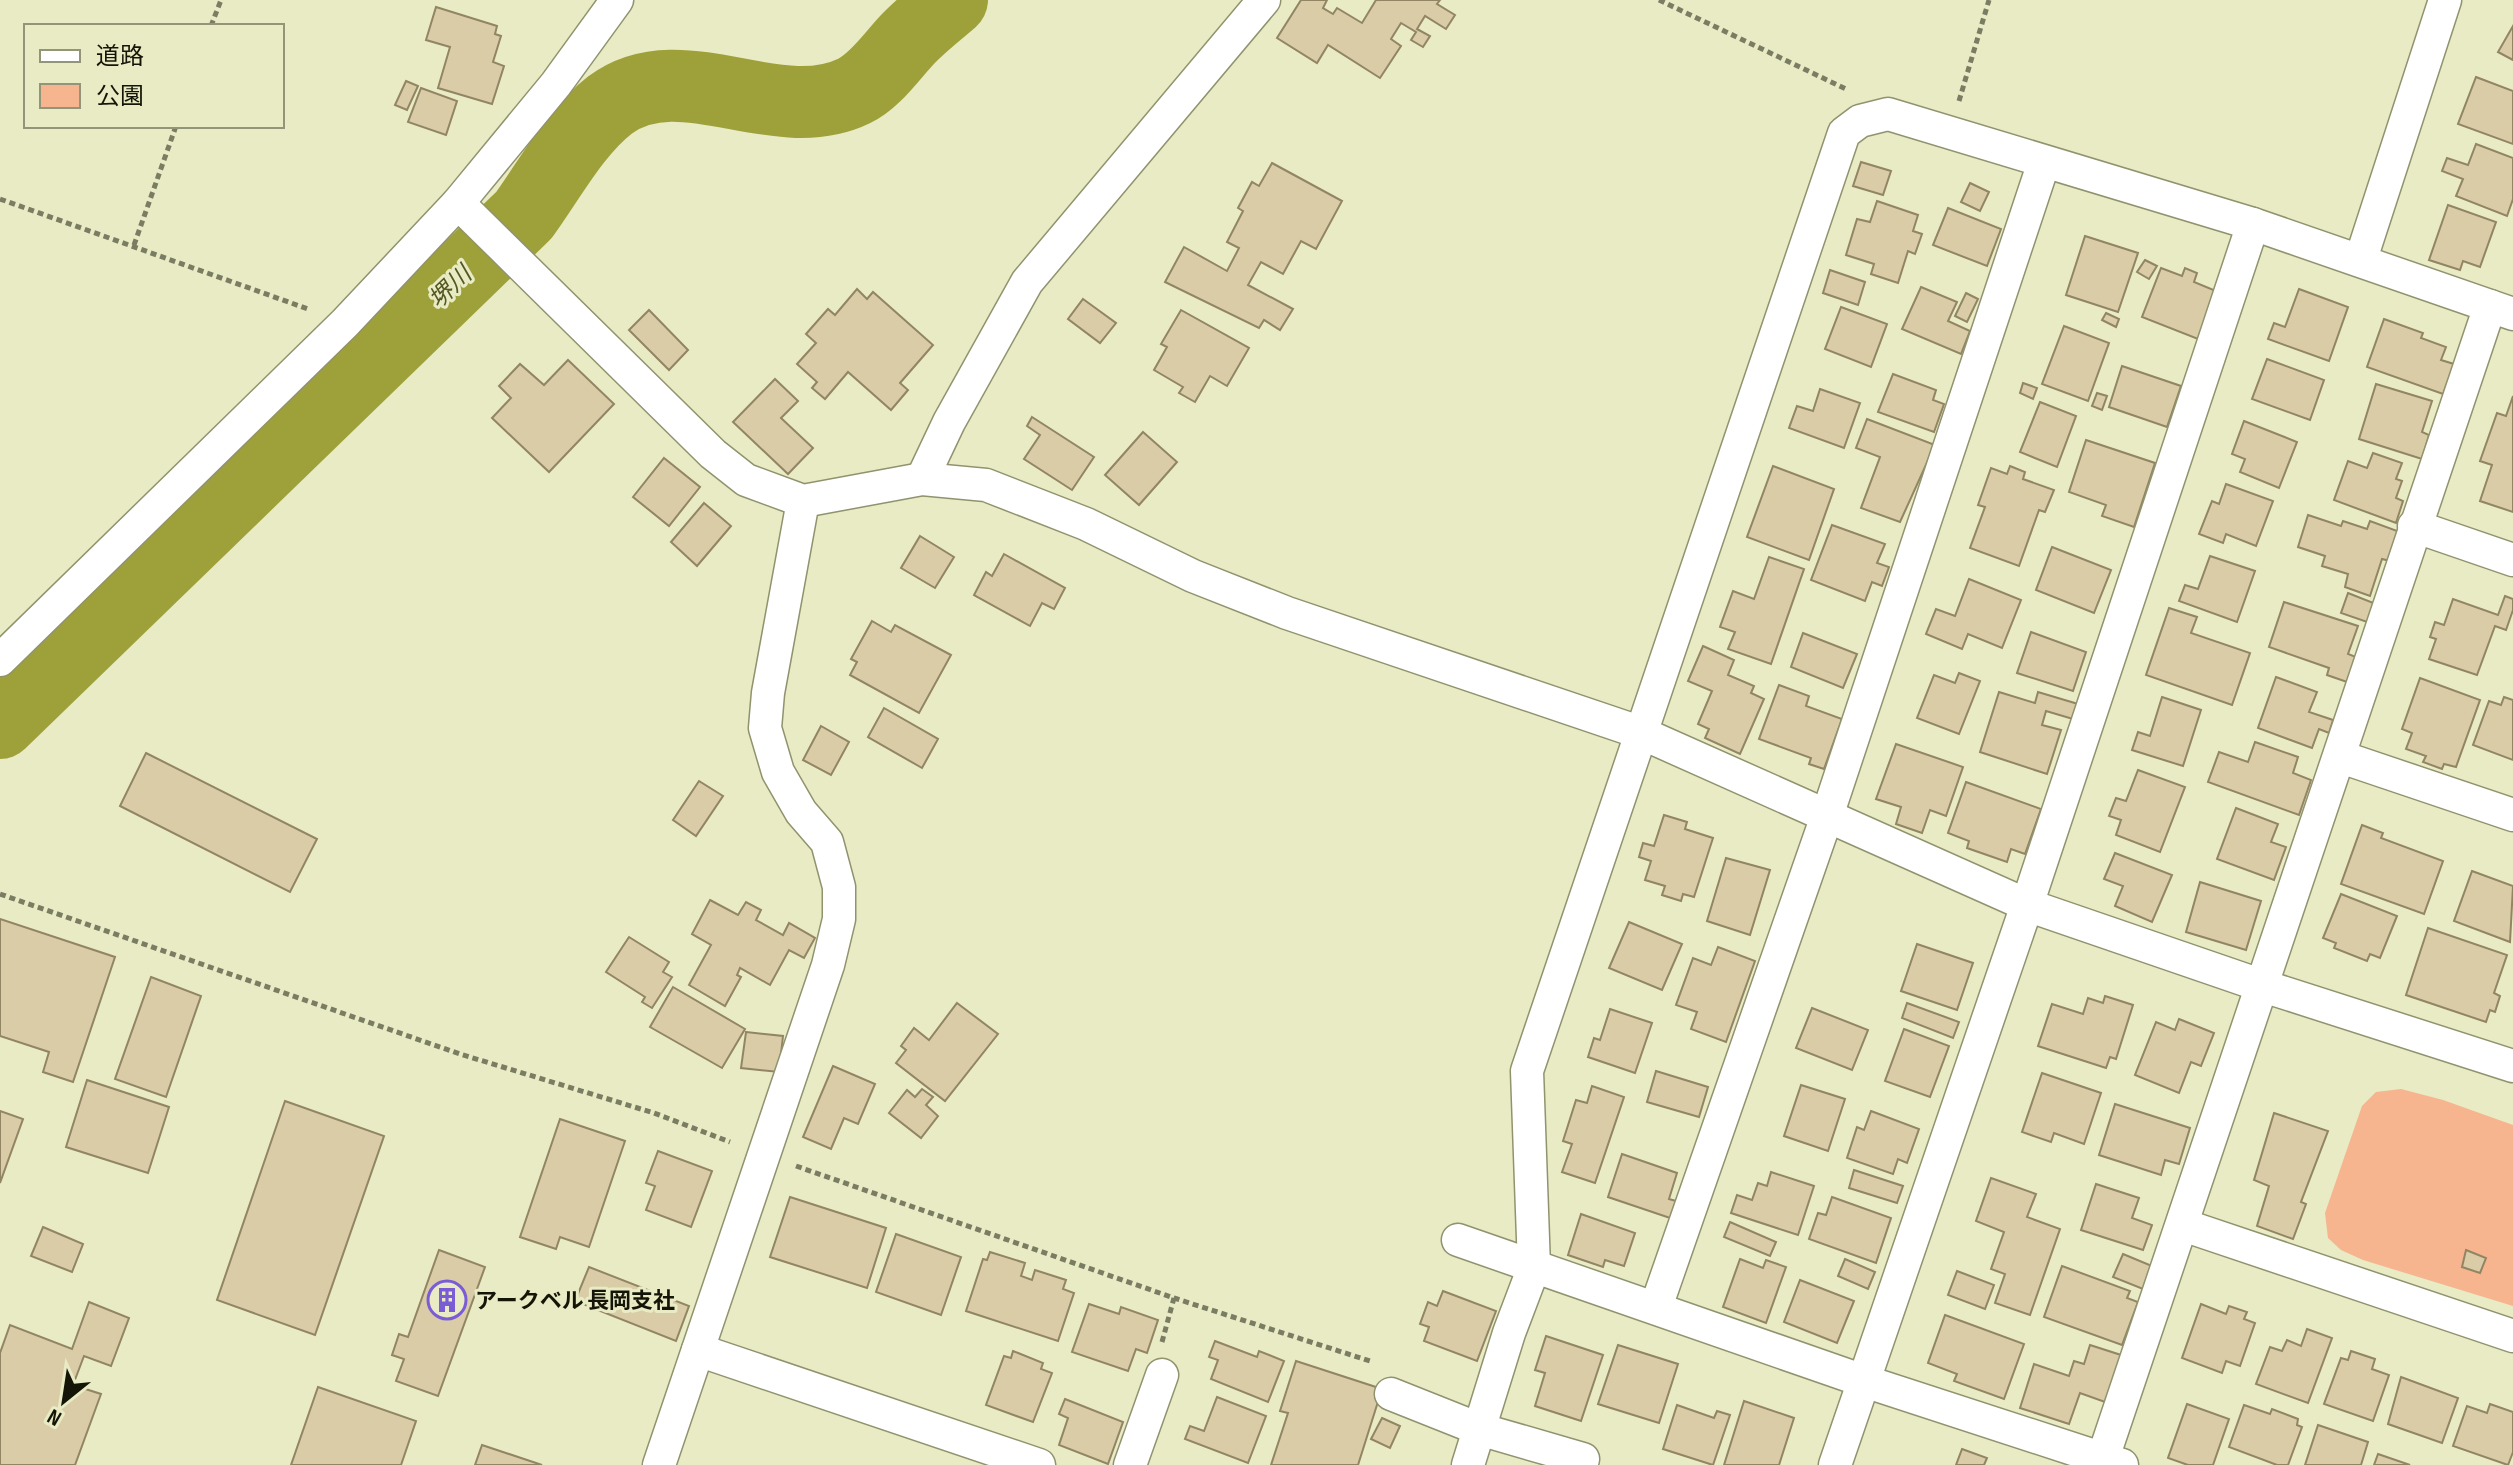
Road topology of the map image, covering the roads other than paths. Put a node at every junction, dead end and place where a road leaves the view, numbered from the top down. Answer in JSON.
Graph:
{"nodes":[{"id":1,"x":617,"y":0,"type":"edge"},
{"id":2,"x":1264,"y":0,"type":"edge"},
{"id":3,"x":2445,"y":0,"type":"edge"},
{"id":4,"x":2044,"y":162,"type":"junction"},
{"id":5,"x":468,"y":213,"type":"junction"},
{"id":6,"x":2253,"y":224,"type":"junction"},
{"id":7,"x":2361,"y":259,"type":"junction"},
{"id":8,"x":2502,"y":310,"type":"edge"},
{"id":9,"x":922,"y":479,"type":"junction"},
{"id":10,"x":803,"y":501,"type":"junction"},
{"id":11,"x":2414,"y":526,"type":"junction"},
{"id":12,"x":2513,"y":560,"type":"edge"},
{"id":13,"x":0,"y":660,"type":"edge"},
{"id":14,"x":1639,"y":732,"type":"junction"},
{"id":15,"x":2341,"y":757,"type":"junction"},
{"id":16,"x":2513,"y":815,"type":"edge"},
{"id":17,"x":1827,"y":816,"type":"junction"},
{"id":18,"x":2027,"y":905,"type":"junction"},
{"id":19,"x":2260,"y":985,"type":"junction"},
{"id":20,"x":2513,"y":1066,"type":"edge"},
{"id":21,"x":2183,"y":1225,"type":"junction"},
{"id":22,"x":1458,"y":1240,"type":"dead end"},
{"id":23,"x":1534,"y":1267,"type":"junction"},
{"id":24,"x":1656,"y":1307,"type":"junction"},
{"id":25,"x":2513,"y":1336,"type":"edge"},
{"id":26,"x":698,"y":1350,"type":"junction"},
{"id":27,"x":1162,"y":1375,"type":"dead end"},
{"id":28,"x":1864,"y":1381,"type":"junction"},
{"id":29,"x":1391,"y":1394,"type":"dead end"},
{"id":30,"x":1479,"y":1429,"type":"junction"},
{"id":31,"x":1583,"y":1459,"type":"dead end"},
{"id":32,"x":2112,"y":1462,"type":"edge"},
{"id":33,"x":659,"y":1465,"type":"edge"},
{"id":34,"x":1039,"y":1465,"type":"edge"},
{"id":35,"x":1130,"y":1465,"type":"edge"},
{"id":36,"x":1468,"y":1465,"type":"edge"},
{"id":37,"x":1835,"y":1465,"type":"edge"}],
"edges":[{"from":1,"to":5,"type":"street"},
{"from":2,"to":9,"type":"street"},
{"from":3,"to":7,"type":"street"},
{"from":4,"to":6,"type":"street"},
{"from":4,"to":14,"type":"street"},
{"from":4,"to":17,"type":"street"},
{"from":5,"to":10,"type":"street"},
{"from":5,"to":13,"type":"street"},
{"from":6,"to":7,"type":"street"},
{"from":6,"to":18,"type":"street"},
{"from":7,"to":8,"type":"street"},
{"from":8,"to":11,"type":"street"},
{"from":9,"to":10,"type":"street"},
{"from":9,"to":14,"type":"street"},
{"from":10,"to":26,"type":"street"},
{"from":11,"to":12,"type":"street"},
{"from":11,"to":15,"type":"street"},
{"from":14,"to":17,"type":"street"},
{"from":14,"to":23,"type":"street"},
{"from":15,"to":16,"type":"street"},
{"from":15,"to":19,"type":"street"},
{"from":17,"to":18,"type":"street"},
{"from":17,"to":24,"type":"street"},
{"from":18,"to":19,"type":"street"},
{"from":18,"to":28,"type":"street"},
{"from":19,"to":20,"type":"street"},
{"from":19,"to":21,"type":"street"},
{"from":21,"to":25,"type":"street"},
{"from":21,"to":32,"type":"street"},
{"from":22,"to":23,"type":"street"},
{"from":23,"to":24,"type":"street"},
{"from":23,"to":30,"type":"street"},
{"from":24,"to":28,"type":"street"},
{"from":26,"to":33,"type":"street"},
{"from":26,"to":34,"type":"street"},
{"from":27,"to":35,"type":"street"},
{"from":28,"to":32,"type":"street"},
{"from":28,"to":37,"type":"street"},
{"from":29,"to":30,"type":"street"},
{"from":30,"to":31,"type":"street"},
{"from":30,"to":36,"type":"street"}]}
